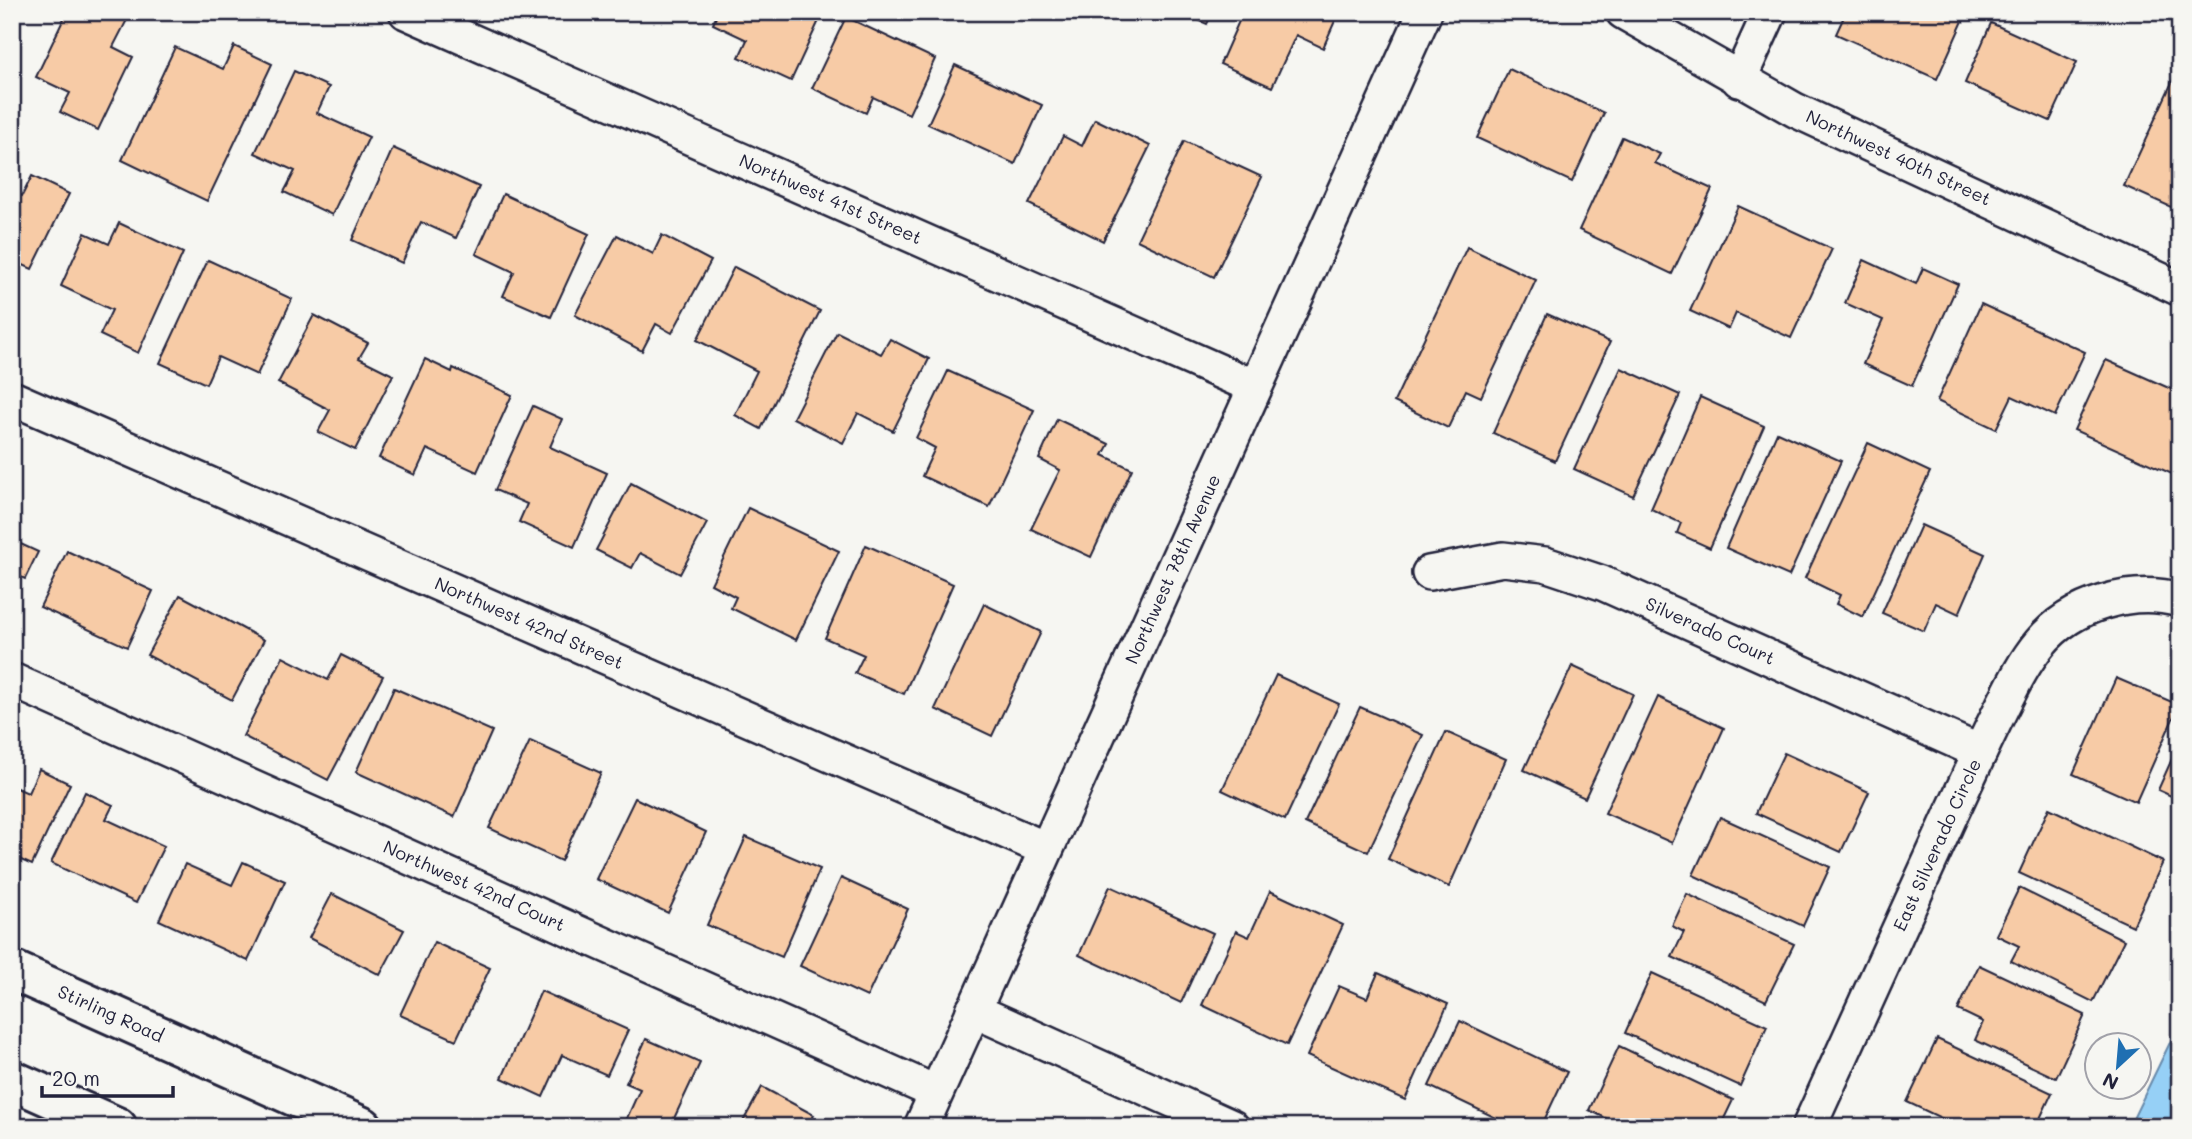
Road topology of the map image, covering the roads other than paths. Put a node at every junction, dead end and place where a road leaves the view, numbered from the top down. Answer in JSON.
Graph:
{"nodes":[{"id":1,"x":406,"y":12,"type":"edge"},
{"id":2,"x":1425,"y":12,"type":"edge"},
{"id":3,"x":1623,"y":12,"type":"edge"},
{"id":4,"x":1770,"y":12,"type":"edge"},
{"id":5,"x":1739,"y":80,"type":"junction"},
{"id":6,"x":2180,"y":289,"type":"edge"},
{"id":7,"x":1255,"y":387,"type":"junction"},
{"id":8,"x":12,"y":398,"type":"edge"},
{"id":9,"x":1429,"y":573,"type":"dead end"},
{"id":10,"x":2180,"y":600,"type":"edge"},
{"id":11,"x":12,"y":680,"type":"edge"},
{"id":12,"x":1980,"y":752,"type":"junction"},
{"id":13,"x":1046,"y":849,"type":"junction"},
{"id":14,"x":12,"y":970,"type":"edge"},
{"id":15,"x":973,"y":1010,"type":"junction"},
{"id":16,"x":12,"y":1080,"type":"edge"},
{"id":17,"x":935,"y":1092,"type":"junction"},
{"id":18,"x":117,"y":1127,"type":"edge"},
{"id":19,"x":363,"y":1127,"type":"edge"},
{"id":20,"x":920,"y":1127,"type":"edge"},
{"id":21,"x":1232,"y":1127,"type":"edge"},
{"id":22,"x":1809,"y":1127,"type":"edge"}],
"edges":[{"from":1,"to":7,"type":"street","name":"Northwest 41st Street"},
{"from":2,"to":7,"type":"street","name":"Northwest 78th Avenue"},
{"from":3,"to":5,"type":"street","name":"Northwest 40th Street"},
{"from":4,"to":5,"type":"street"},
{"from":5,"to":6,"type":"street","name":"Northwest 40th Street"},
{"from":7,"to":13,"type":"street","name":"Northwest 78th Avenue"},
{"from":8,"to":13,"type":"street","name":"Northwest 42nd Street"},
{"from":9,"to":12,"type":"street","name":"Silverado Court"},
{"from":10,"to":12,"type":"street","name":"East Silverado Circle"},
{"from":11,"to":17,"type":"street","name":"Northwest 42nd Court"},
{"from":12,"to":22,"type":"street","name":"East Silverado Circle"},
{"from":13,"to":15,"type":"street","name":"Northwest 78th Avenue"},
{"from":14,"to":19,"type":"main road","name":"Stirling Road"},
{"from":15,"to":17,"type":"street","name":"Northwest 78th Avenue"},
{"from":15,"to":21,"type":"street"},
{"from":16,"to":18,"type":"main road"},
{"from":17,"to":20,"type":"street","name":"Northwest 78th Avenue"}]}
